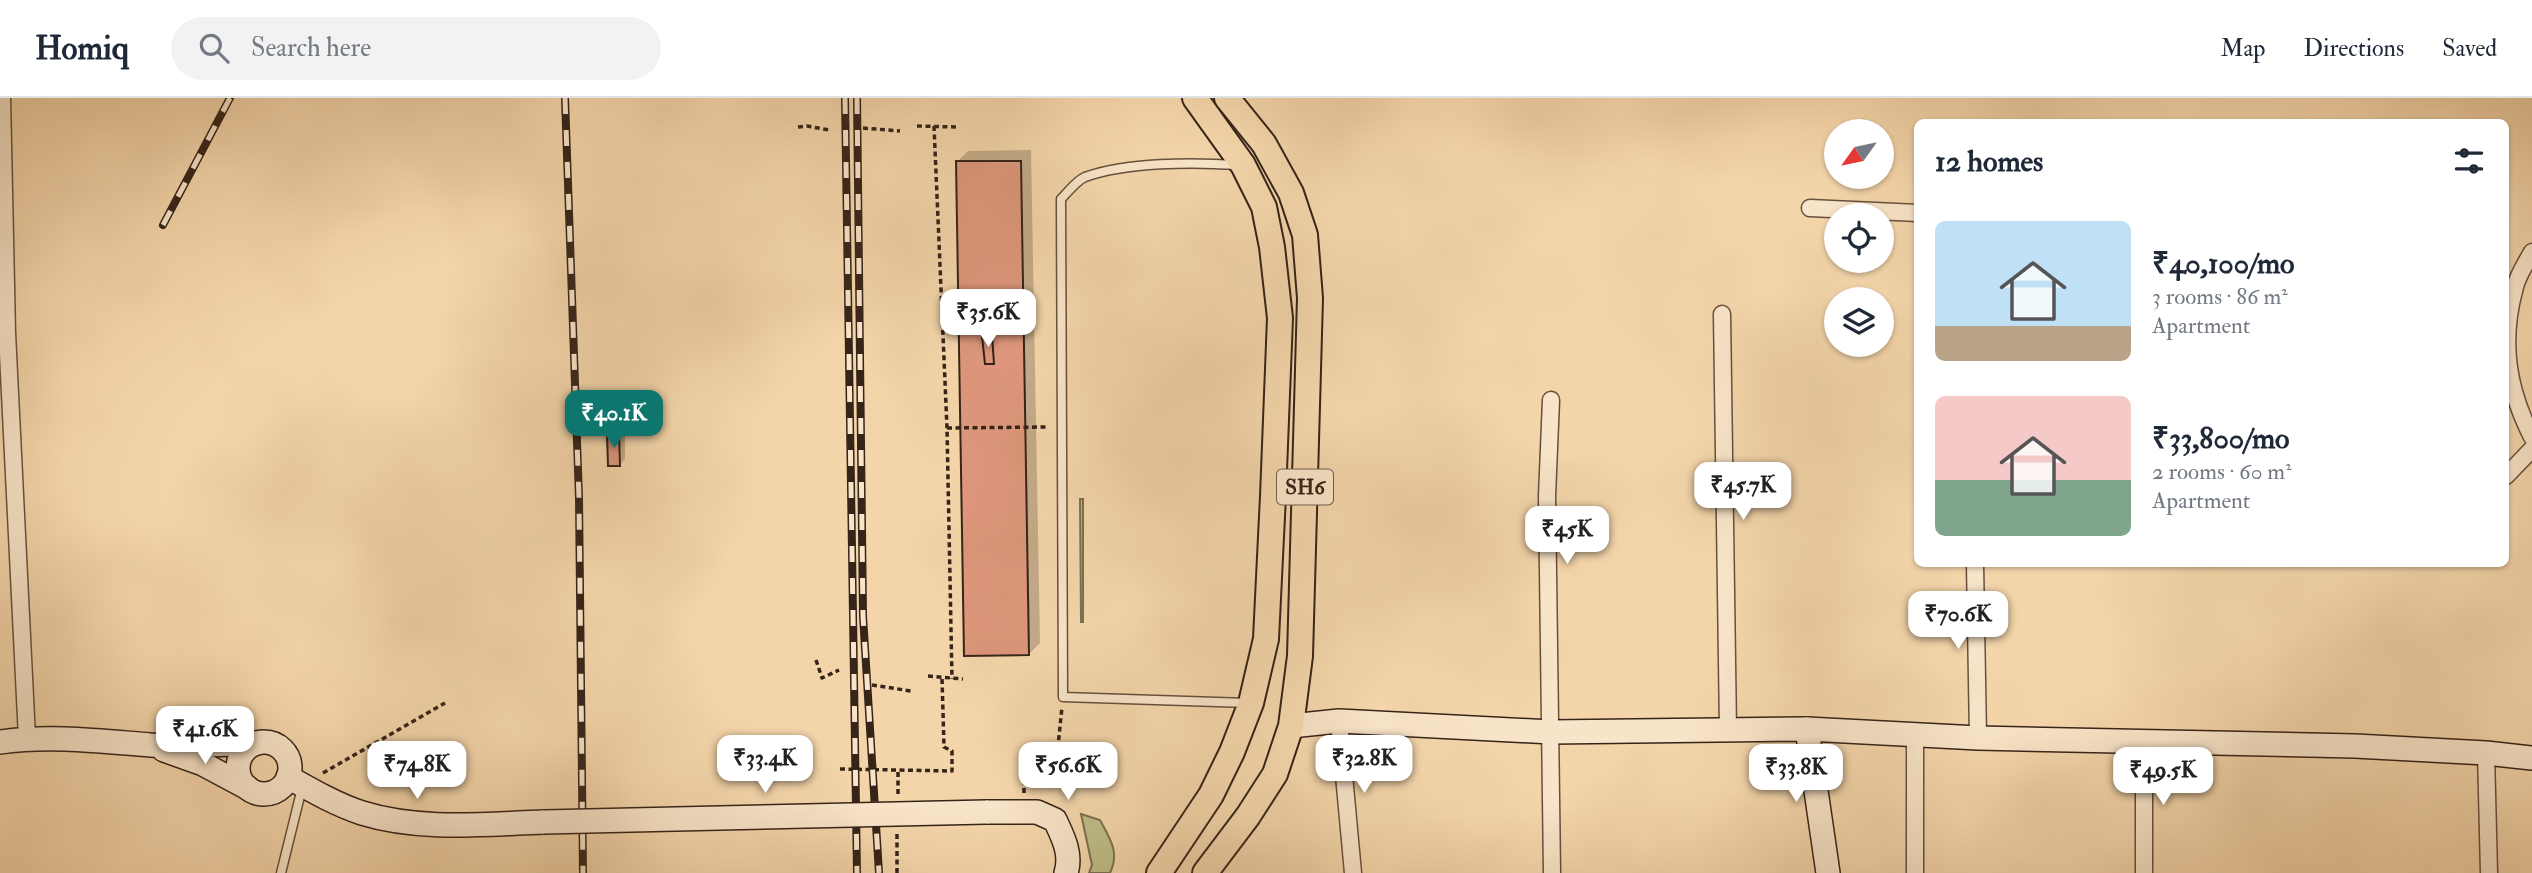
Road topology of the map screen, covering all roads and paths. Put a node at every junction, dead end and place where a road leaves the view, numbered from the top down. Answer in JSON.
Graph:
{"nodes":[{"id":1,"x":2,"y":98,"type":"edge"},
{"id":2,"x":1195,"y":98,"type":"edge"},
{"id":3,"x":1227,"y":98,"type":"edge"},
{"id":4,"x":917,"y":126,"type":"dead end"},
{"id":5,"x":934,"y":126,"type":"junction"},
{"id":6,"x":798,"y":127,"type":"dead end"},
{"id":7,"x":957,"y":127,"type":"dead end"},
{"id":8,"x":863,"y":128,"type":"dead end"},
{"id":9,"x":829,"y":130,"type":"dead end"},
{"id":10,"x":900,"y":131,"type":"dead end"},
{"id":11,"x":2,"y":138,"type":"edge"},
{"id":12,"x":1243,"y":165,"type":"junction"},
{"id":13,"x":1810,"y":208,"type":"dead end"},
{"id":14,"x":1914,"y":213,"type":"edge"},
{"id":15,"x":2532,"y":252,"type":"edge"},
{"id":16,"x":1722,"y":314,"type":"dead end"},
{"id":17,"x":2509,"y":324,"type":"edge"},
{"id":18,"x":2509,"y":370,"type":"edge"},
{"id":19,"x":1551,"y":400,"type":"dead end"},
{"id":20,"x":1062,"y":427,"type":"junction"},
{"id":21,"x":947,"y":428,"type":"junction"},
{"id":22,"x":2532,"y":437,"type":"edge"},
{"id":23,"x":2532,"y":449,"type":"edge"},
{"id":24,"x":2509,"y":474,"type":"edge"},
{"id":25,"x":1975,"y":567,"type":"edge"},
{"id":26,"x":817,"y":660,"type":"dead end"},
{"id":27,"x":839,"y":670,"type":"dead end"},
{"id":28,"x":928,"y":676,"type":"dead end"},
{"id":29,"x":942,"y":678,"type":"junction"},
{"id":30,"x":952,"y":679,"type":"junction"},
{"id":31,"x":963,"y":679,"type":"dead end"},
{"id":32,"x":872,"y":685,"type":"dead end"},
{"id":33,"x":911,"y":691,"type":"dead end"},
{"id":34,"x":1063,"y":697,"type":"junction"},
{"id":35,"x":445,"y":702,"type":"dead end"},
{"id":36,"x":1251,"y":703,"type":"junction"},
{"id":37,"x":1339,"y":721,"type":"junction"},
{"id":38,"x":1291,"y":726,"type":"junction"},
{"id":39,"x":1807,"y":729,"type":"junction"},
{"id":40,"x":1728,"y":730,"type":"junction"},
{"id":41,"x":1551,"y":732,"type":"junction"},
{"id":42,"x":1915,"y":734,"type":"junction"},
{"id":43,"x":27,"y":738,"type":"junction"},
{"id":44,"x":1978,"y":738,"type":"junction"},
{"id":45,"x":2144,"y":741,"type":"junction"},
{"id":46,"x":0,"y":742,"type":"edge"},
{"id":47,"x":257,"y":743,"type":"junction"},
{"id":48,"x":151,"y":745,"type":"junction"},
{"id":49,"x":2486,"y":752,"type":"junction"},
{"id":50,"x":2532,"y":758,"type":"edge"},
{"id":51,"x":840,"y":769,"type":"dead end"},
{"id":52,"x":295,"y":781,"type":"junction"},
{"id":53,"x":248,"y":788,"type":"junction"},
{"id":54,"x":1024,"y":813,"type":"junction"},
{"id":55,"x":281,"y":873,"type":"edge"},
{"id":56,"x":1066,"y":873,"type":"edge"},
{"id":57,"x":1159,"y":873,"type":"edge"},
{"id":58,"x":1205,"y":873,"type":"edge"},
{"id":59,"x":1353,"y":873,"type":"edge"},
{"id":60,"x":1552,"y":873,"type":"edge"},
{"id":61,"x":1828,"y":873,"type":"edge"},
{"id":62,"x":1915,"y":873,"type":"edge"},
{"id":63,"x":2144,"y":873,"type":"edge"},
{"id":64,"x":2489,"y":873,"type":"edge"}],
"edges":[{"from":1,"to":11,"type":"street"},
{"from":2,"to":12,"type":"main road","number":"SH6"},
{"from":3,"to":38,"type":"main road","number":"SH6"},
{"from":4,"to":5,"type":"path"},
{"from":5,"to":7,"type":"path"},
{"from":5,"to":21,"type":"path"},
{"from":6,"to":9,"type":"path"},
{"from":8,"to":10,"type":"path"},
{"from":11,"to":43,"type":"street"},
{"from":12,"to":20,"type":"lane"},
{"from":12,"to":36,"type":"main road","number":"SH6"},
{"from":13,"to":14,"type":"street"},
{"from":15,"to":17,"type":"street"},
{"from":16,"to":40,"type":"street"},
{"from":18,"to":22,"type":"street"},
{"from":19,"to":41,"type":"street"},
{"from":20,"to":21,"type":"path"},
{"from":20,"to":34,"type":"lane"},
{"from":21,"to":30,"type":"path"},
{"from":23,"to":24,"type":"street"},
{"from":25,"to":44,"type":"street"},
{"from":26,"to":27,"type":"path"},
{"from":28,"to":29,"type":"path"},
{"from":29,"to":30,"type":"path"},
{"from":29,"to":51,"type":"path"},
{"from":30,"to":31,"type":"path"},
{"from":32,"to":33,"type":"path"},
{"from":34,"to":36,"type":"lane"},
{"from":34,"to":54,"type":"path"},
{"from":35,"to":52,"type":"path"},
{"from":36,"to":57,"type":"main road","number":"SH6"},
{"from":37,"to":38,"type":"street"},
{"from":37,"to":41,"type":"street"},
{"from":37,"to":59,"type":"street"},
{"from":38,"to":58,"type":"main road","number":"SH6"},
{"from":39,"to":40,"type":"street"},
{"from":39,"to":42,"type":"street"},
{"from":39,"to":61,"type":"street"},
{"from":40,"to":41,"type":"street"},
{"from":41,"to":60,"type":"street"},
{"from":42,"to":44,"type":"street"},
{"from":42,"to":62,"type":"street"},
{"from":43,"to":46,"type":"street"},
{"from":43,"to":48,"type":"street"},
{"from":44,"to":45,"type":"street"},
{"from":45,"to":49,"type":"street"},
{"from":45,"to":63,"type":"street"},
{"from":47,"to":48,"type":"street"},
{"from":47,"to":52,"type":"street"},
{"from":47,"to":53,"type":"street"},
{"from":48,"to":53,"type":"street"},
{"from":49,"to":50,"type":"street"},
{"from":49,"to":64,"type":"street"},
{"from":52,"to":53,"type":"street"},
{"from":52,"to":54,"type":"street","bridge":true},
{"from":52,"to":55,"type":"lane"},
{"from":54,"to":56,"type":"street"}]}
